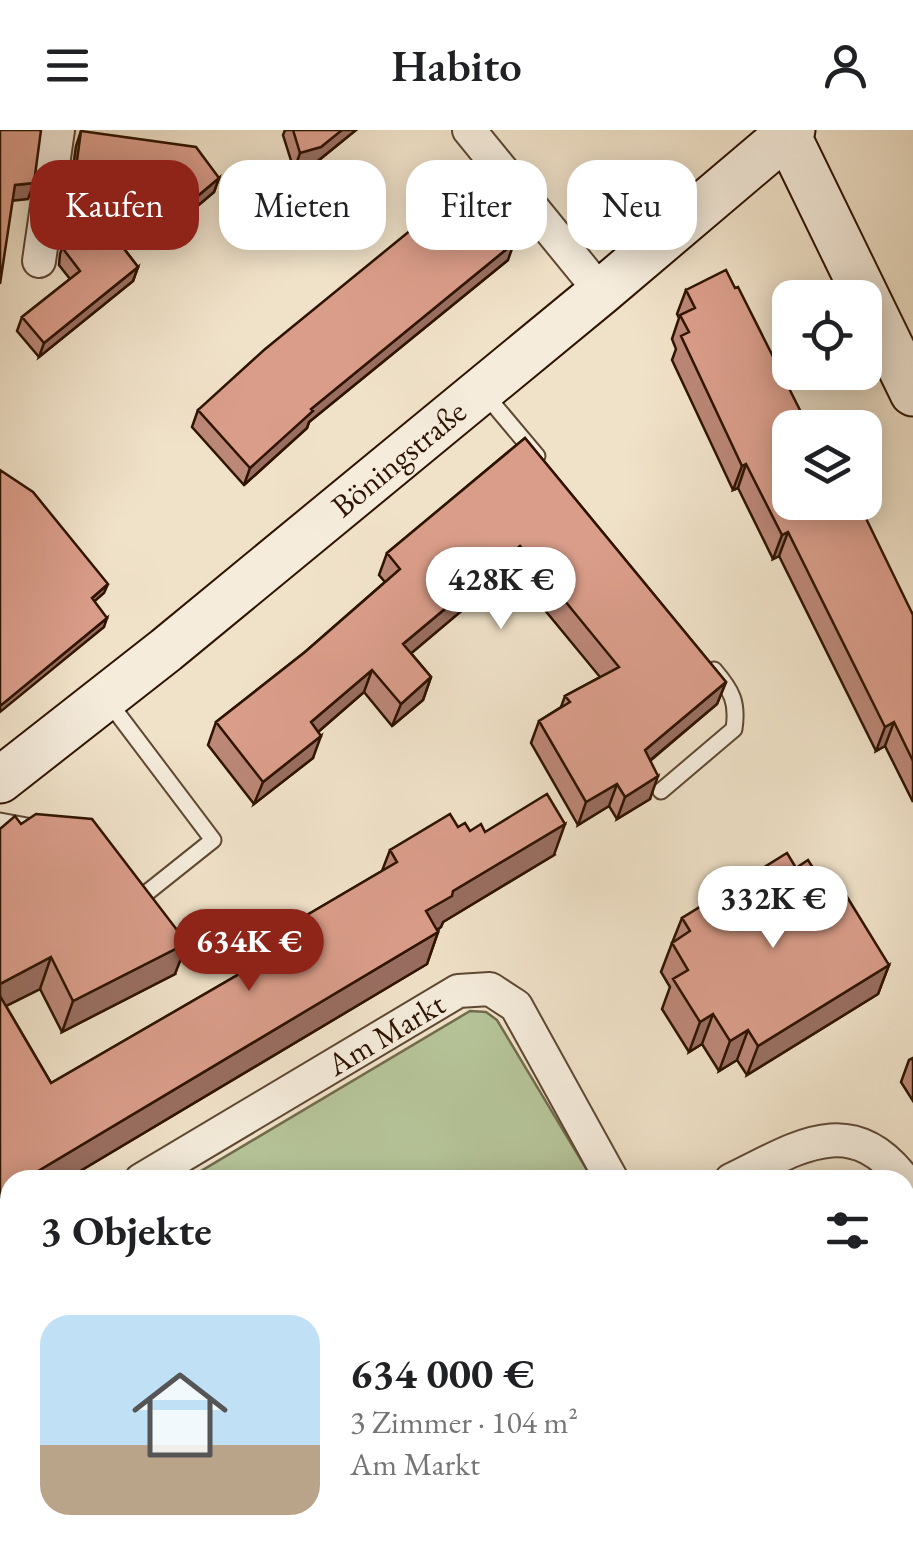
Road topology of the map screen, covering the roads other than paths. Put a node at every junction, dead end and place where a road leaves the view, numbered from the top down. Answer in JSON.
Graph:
{"nodes":[{"id":1,"x":58,"y":130,"type":"edge"},
{"id":2,"x":469,"y":130,"type":"edge"},
{"id":3,"x":788,"y":131,"type":"edge"},
{"id":4,"x":39,"y":261,"type":"dead end"},
{"id":5,"x":601,"y":292,"type":"junction"},
{"id":6,"x":482,"y":390,"type":"junction"},
{"id":7,"x":913,"y":394,"type":"edge"},
{"id":8,"x":542,"y":463,"type":"edge"},
{"id":9,"x":700,"y":653,"type":"edge"},
{"id":10,"x":106,"y":698,"type":"junction"},
{"id":11,"x":0,"y":780,"type":"edge"},
{"id":12,"x":661,"y":791,"type":"edge"},
{"id":13,"x":0,"y":821,"type":"edge"},
{"id":14,"x":51,"y":831,"type":"edge"},
{"id":15,"x":128,"y":887,"type":"edge"},
{"id":16,"x":158,"y":1170,"type":"edge"},
{"id":17,"x":606,"y":1170,"type":"edge"},
{"id":18,"x":752,"y":1170,"type":"edge"},
{"id":19,"x":895,"y":1170,"type":"edge"}],
"edges":[{"from":1,"to":4,"type":"street"},
{"from":2,"to":5,"type":"street"},
{"from":3,"to":5,"type":"main road","name":"Böningstraße"},
{"from":3,"to":7,"type":"main road"},
{"from":5,"to":6,"type":"main road","name":"Böningstraße"},
{"from":6,"to":8,"type":"lane"},
{"from":6,"to":10,"type":"main road","name":"Böningstraße"},
{"from":9,"to":12,"type":"lane"},
{"from":10,"to":11,"type":"main road","name":"Böningstraße"},
{"from":10,"to":15,"type":"lane"},
{"from":13,"to":14,"type":"lane"},
{"from":16,"to":17,"type":"street","name":"Am Markt"},
{"from":18,"to":19,"type":"street"}]}
